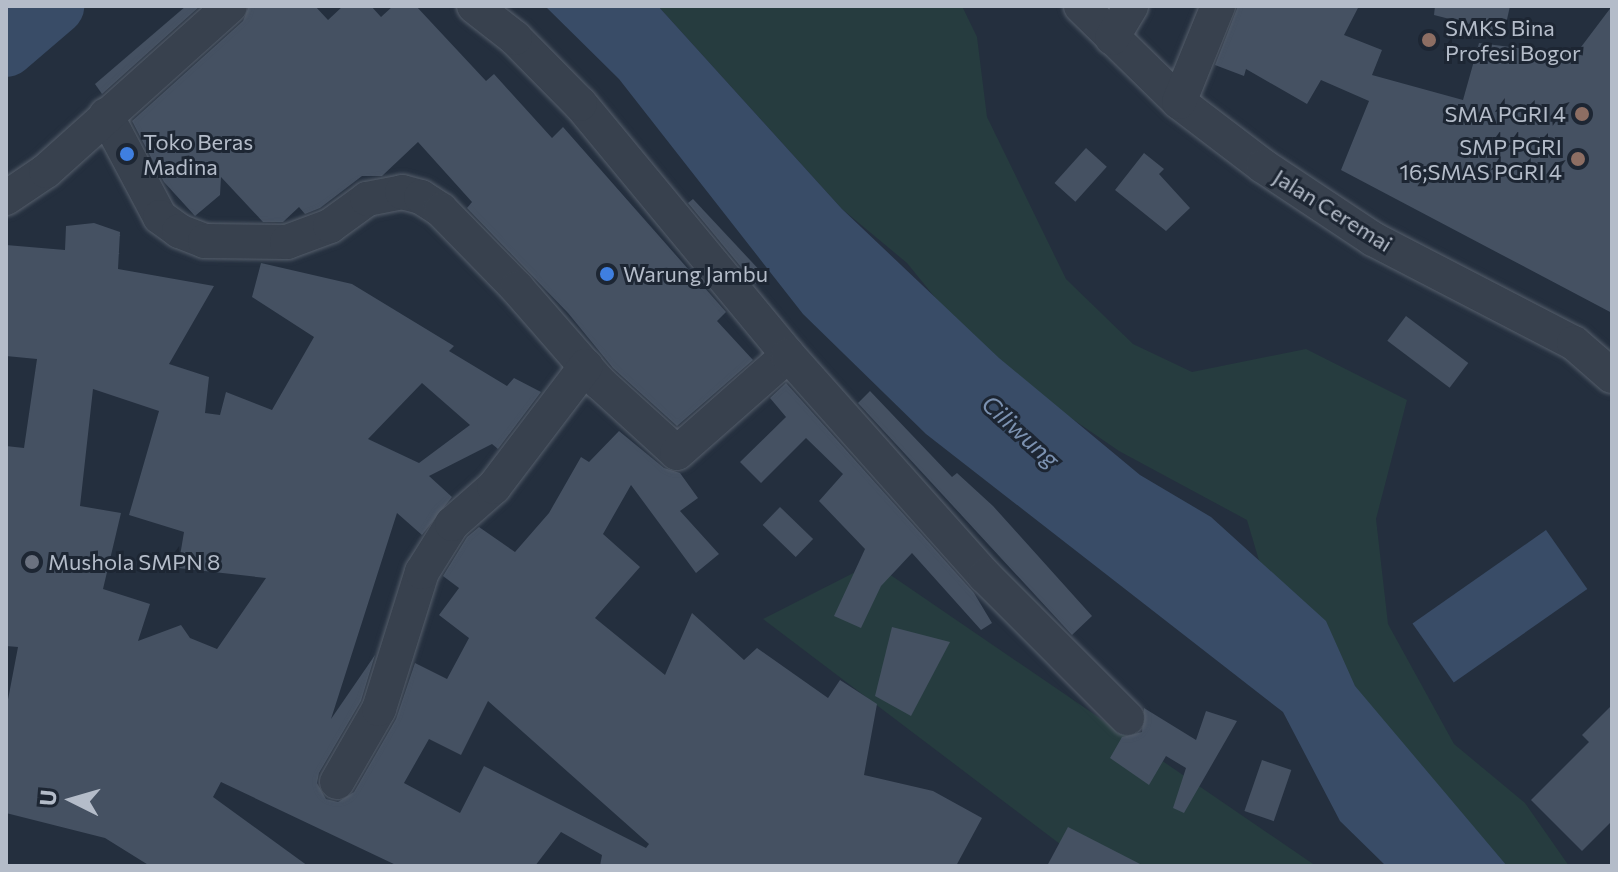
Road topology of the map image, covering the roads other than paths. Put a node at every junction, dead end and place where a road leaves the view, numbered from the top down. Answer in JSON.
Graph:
{"nodes":[{"id":1,"x":230,"y":6,"type":"edge"},
{"id":2,"x":474,"y":6,"type":"edge"},
{"id":3,"x":1081,"y":6,"type":"edge"},
{"id":4,"x":1131,"y":6,"type":"edge"},
{"id":5,"x":1218,"y":6,"type":"edge"},
{"id":6,"x":1112,"y":38,"type":"junction"},
{"id":7,"x":1179,"y":102,"type":"junction"},
{"id":8,"x":106,"y":115,"type":"junction"},
{"id":9,"x":6,"y":198,"type":"edge"},
{"id":10,"x":788,"y":355,"type":"junction"},
{"id":11,"x":586,"y":366,"type":"junction"},
{"id":12,"x":1612,"y":376,"type":"edge"},
{"id":13,"x":1127,"y":718,"type":"dead end"},
{"id":14,"x":337,"y":782,"type":"dead end"}],
"edges":[{"from":1,"to":8,"type":"street"},
{"from":2,"to":10,"type":"street"},
{"from":3,"to":6,"type":"street","name":"Jalan Ceremai"},
{"from":4,"to":6,"type":"street"},
{"from":5,"to":7,"type":"street"},
{"from":6,"to":7,"type":"street","name":"Jalan Ceremai"},
{"from":7,"to":12,"type":"street","name":"Jalan Ceremai"},
{"from":8,"to":9,"type":"street"},
{"from":8,"to":11,"type":"street"},
{"from":10,"to":11,"type":"street"},
{"from":10,"to":13,"type":"street"},
{"from":11,"to":14,"type":"street"}]}
